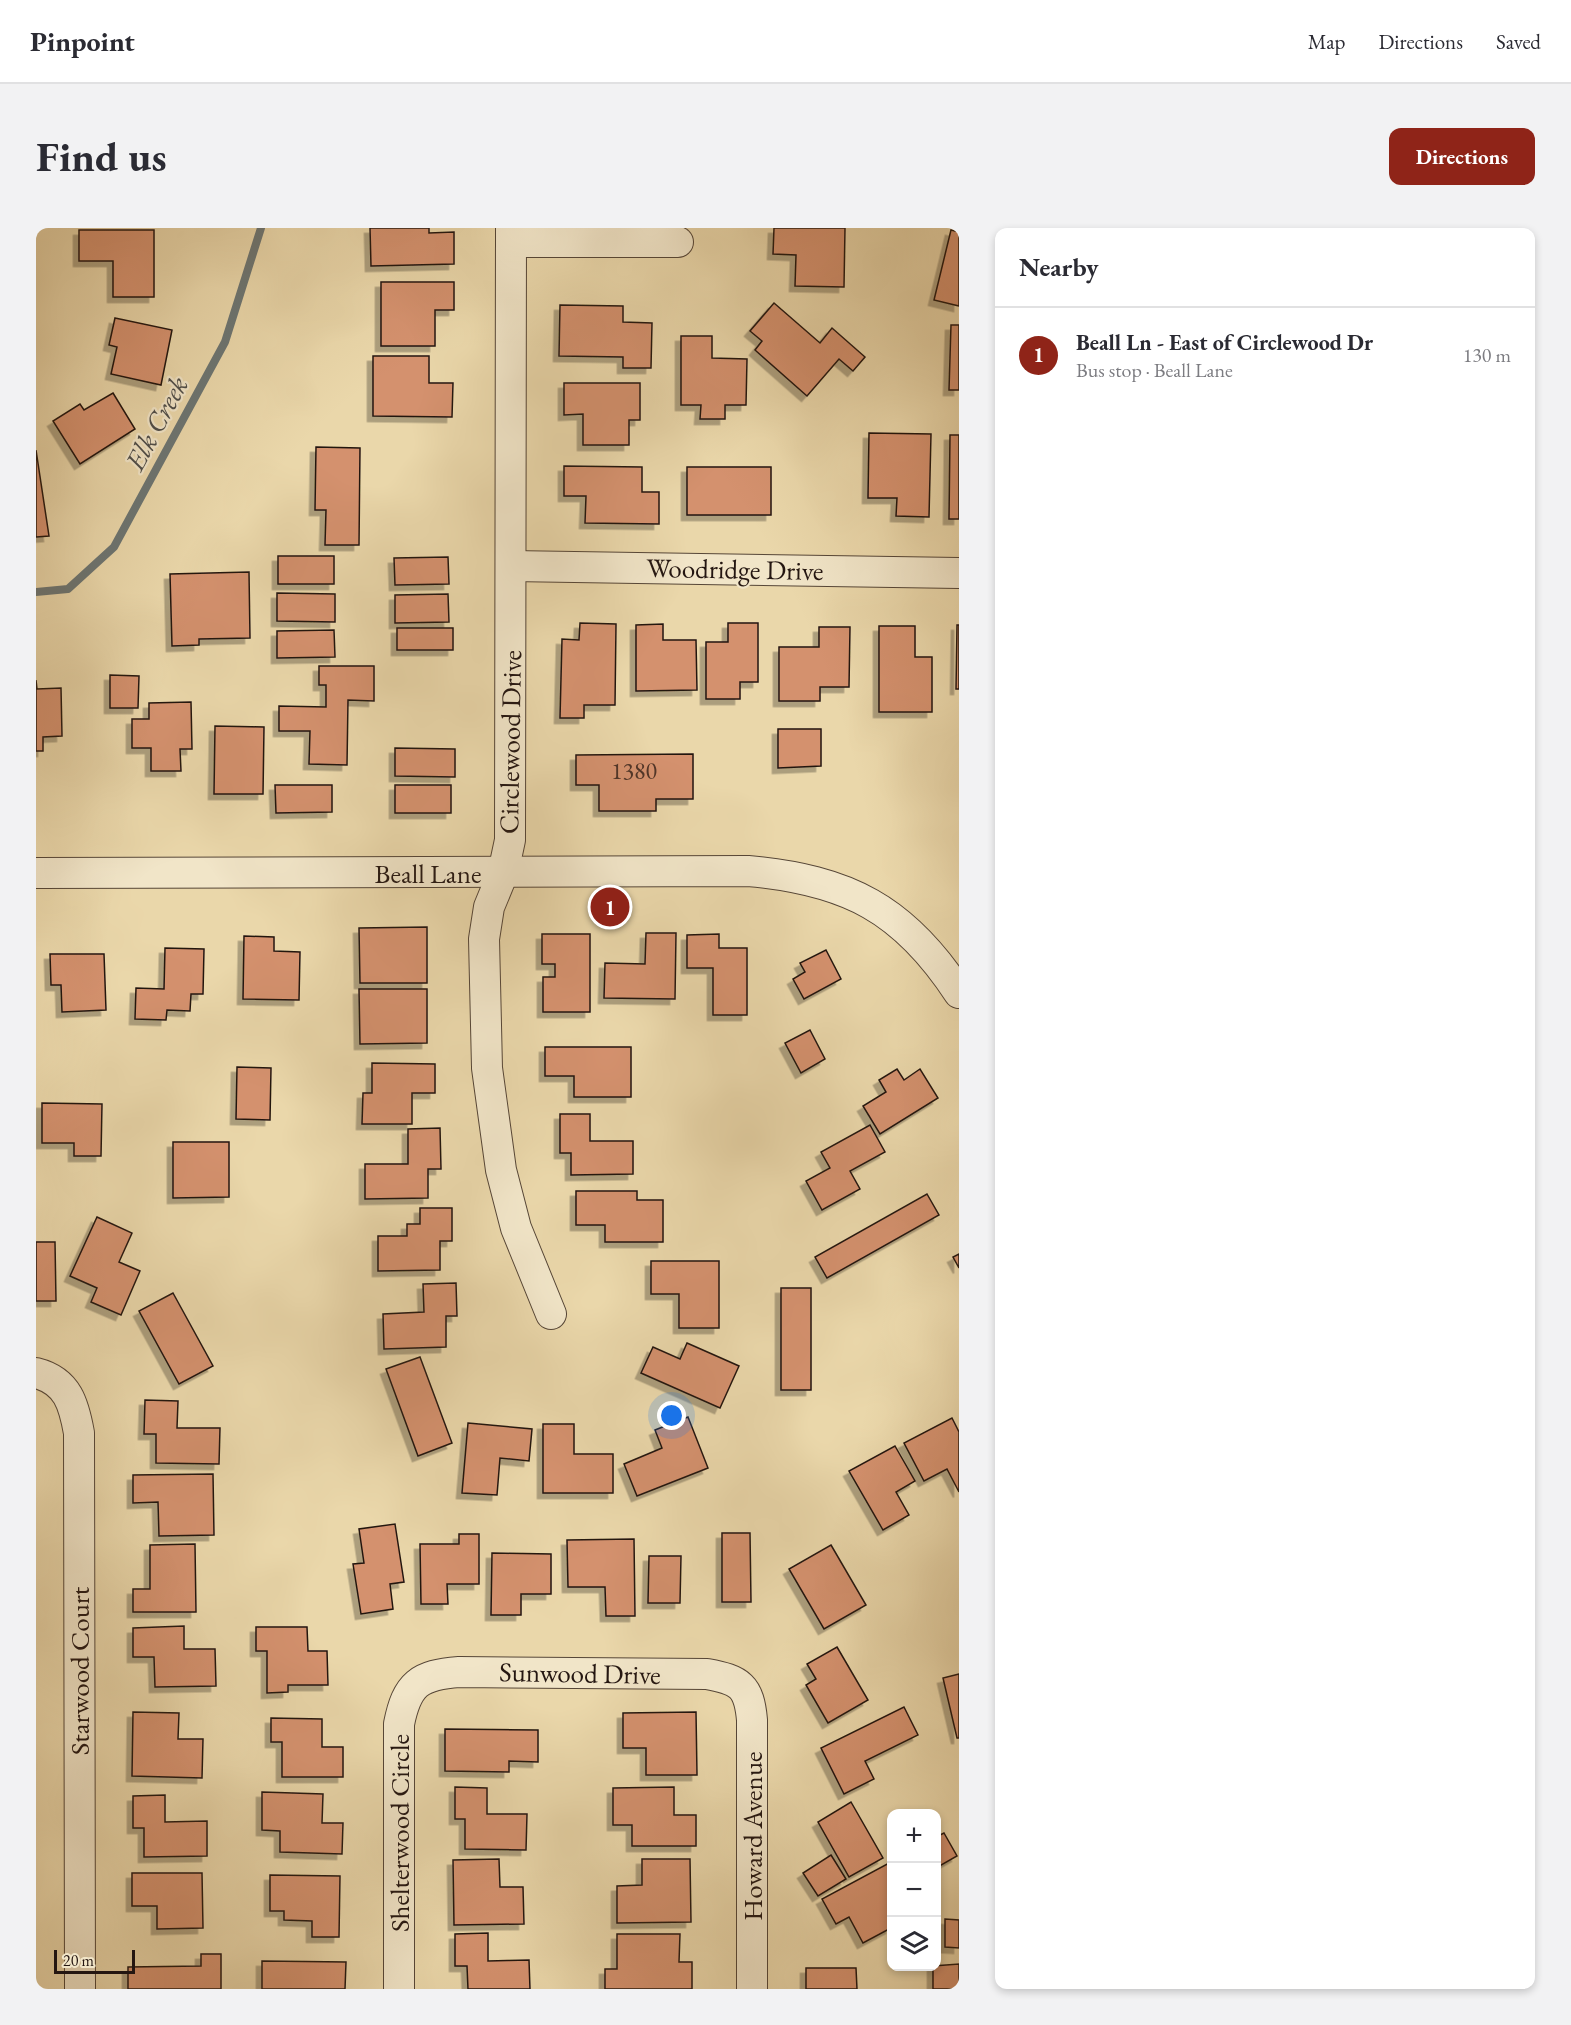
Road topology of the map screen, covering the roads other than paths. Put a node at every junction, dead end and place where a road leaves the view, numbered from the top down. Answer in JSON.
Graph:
{"nodes":[{"id":1,"x":511,"y":235,"type":"edge"},
{"id":2,"x":678,"y":242,"type":"dead end"},
{"id":3,"x":511,"y":566,"type":"junction"},
{"id":4,"x":959,"y":573,"type":"edge"},
{"id":5,"x":36,"y":873,"type":"edge"},
{"id":6,"x":503,"y":873,"type":"junction"},
{"id":7,"x":959,"y":993,"type":"edge"},
{"id":8,"x":550,"y":1314,"type":"dead end"},
{"id":9,"x":36,"y":1373,"type":"edge"},
{"id":10,"x":417,"y":1682,"type":"joint"},
{"id":11,"x":742,"y":1685,"type":"joint"},
{"id":12,"x":80,"y":1989,"type":"edge"},
{"id":13,"x":399,"y":1989,"type":"edge"},
{"id":14,"x":752,"y":1989,"type":"edge"}],
"edges":[{"from":1,"to":2,"type":"street"},
{"from":1,"to":3,"type":"street","name":"Circlewood Drive"},
{"from":3,"to":4,"type":"street","name":"Woodridge Drive"},
{"from":3,"to":6,"type":"street","name":"Circlewood Drive"},
{"from":5,"to":6,"type":"street","name":"Beall Lane"},
{"from":6,"to":7,"type":"street","name":"Beall Lane"},
{"from":6,"to":8,"type":"street","name":"Circlewood Drive"},
{"from":9,"to":12,"type":"street","name":"Starwood Court"},
{"from":10,"to":11,"type":"street","name":"Sunwood Drive"},
{"from":10,"to":13,"type":"street","name":"Shelterwood Circle"},
{"from":11,"to":14,"type":"street","name":"Howard Avenue"}]}
